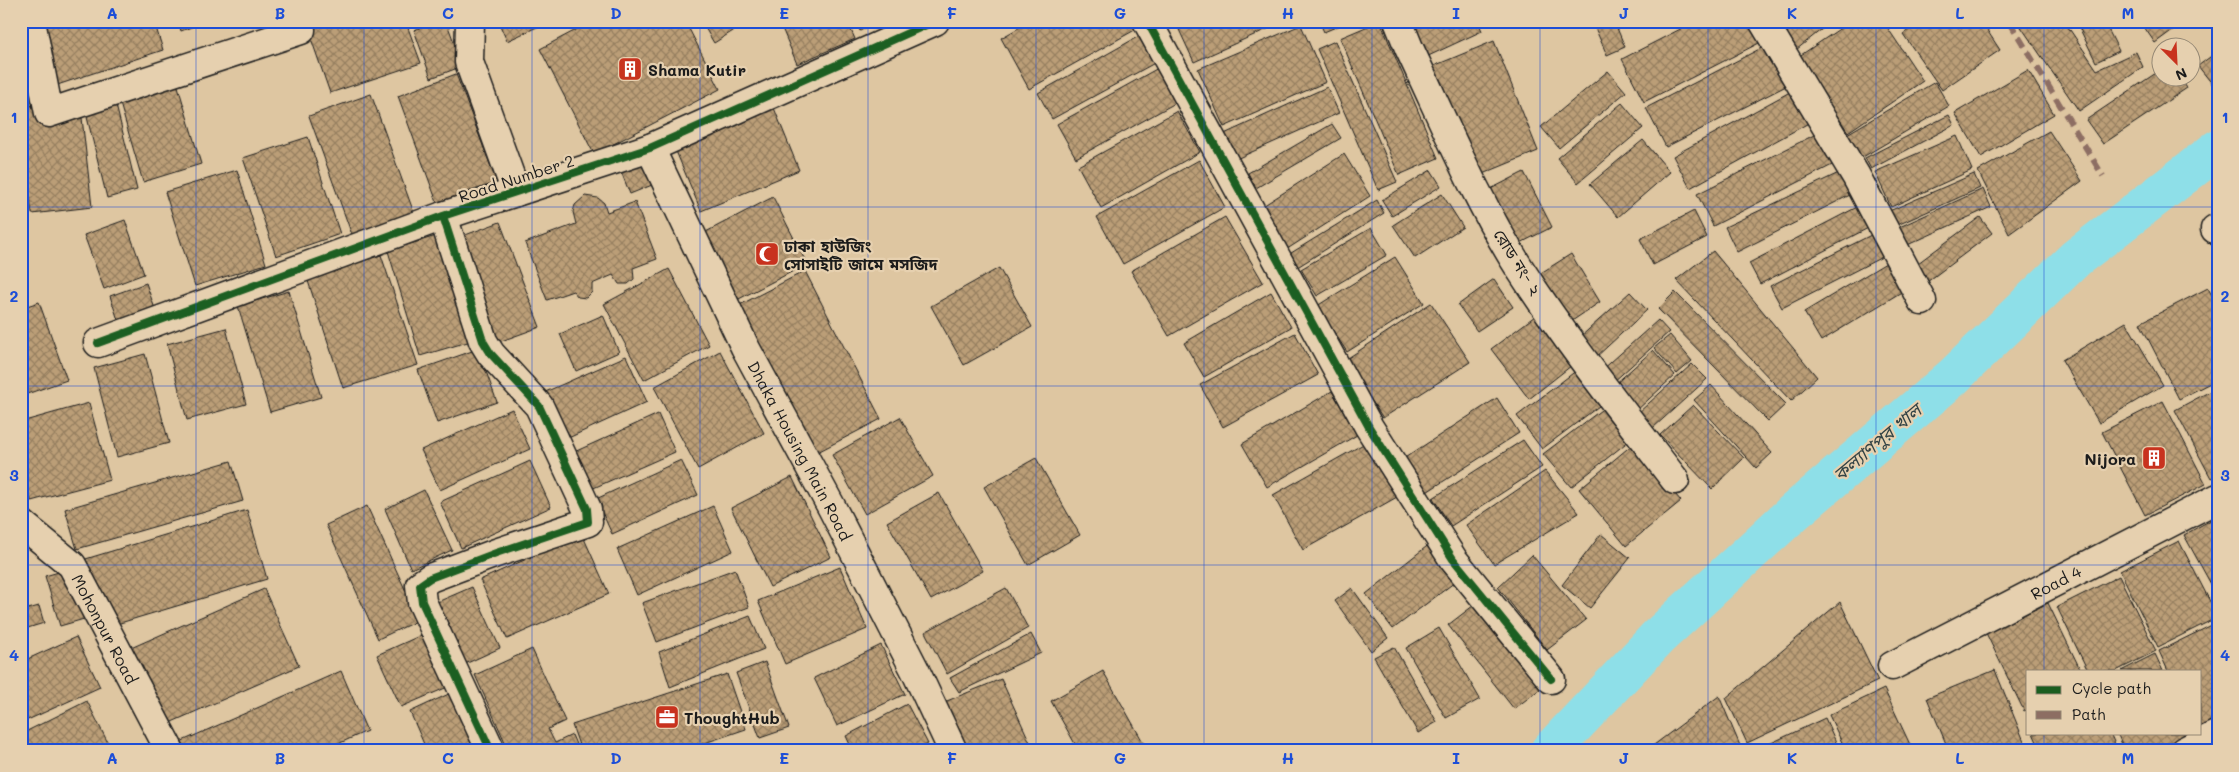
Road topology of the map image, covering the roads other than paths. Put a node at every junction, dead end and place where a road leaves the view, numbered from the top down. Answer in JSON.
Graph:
{"nodes":[{"id":1,"x":31,"y":21,"type":"edge"},
{"id":2,"x":470,"y":21,"type":"edge"},
{"id":3,"x":935,"y":21,"type":"edge"},
{"id":4,"x":1148,"y":21,"type":"edge"},
{"id":5,"x":1398,"y":21,"type":"edge"},
{"id":6,"x":1763,"y":21,"type":"edge"},
{"id":7,"x":301,"y":30,"type":"dead end"},
{"id":8,"x":650,"y":148,"type":"junction"},
{"id":9,"x":516,"y":192,"type":"junction"},
{"id":10,"x":443,"y":216,"type":"junction"},
{"id":11,"x":1922,"y":301,"type":"dead end"},
{"id":12,"x":98,"y":343,"type":"dead end"},
{"id":13,"x":1675,"y":480,"type":"dead end"},
{"id":14,"x":2218,"y":498,"type":"edge"},
{"id":15,"x":21,"y":523,"type":"edge"},
{"id":16,"x":1892,"y":666,"type":"dead end"},
{"id":17,"x":1551,"y":679,"type":"dead end"},
{"id":18,"x":2218,"y":734,"type":"edge"},
{"id":19,"x":170,"y":751,"type":"edge"},
{"id":20,"x":491,"y":751,"type":"edge"},
{"id":21,"x":953,"y":751,"type":"edge"},
{"id":22,"x":2184,"y":751,"type":"edge"}],
"edges":[{"from":1,"to":7,"type":"street"},
{"from":2,"to":9,"type":"street"},
{"from":3,"to":8,"type":"street","name":"Road Number 2"},
{"from":4,"to":17,"type":"street"},
{"from":5,"to":13,"type":"street","name":"রোড নং- ২"},
{"from":6,"to":11,"type":"street"},
{"from":8,"to":9,"type":"street","name":"Road Number 2"},
{"from":8,"to":21,"type":"street","name":"Dhaka Housing Main Road"},
{"from":9,"to":10,"type":"street","name":"Road Number 2"},
{"from":10,"to":12,"type":"street","name":"Road Number 2"},
{"from":10,"to":20,"type":"street"},
{"from":14,"to":16,"type":"street","name":"Road 4"},
{"from":15,"to":19,"type":"street","name":"Mohonpur Road"},
{"from":18,"to":22,"type":"street"}]}
